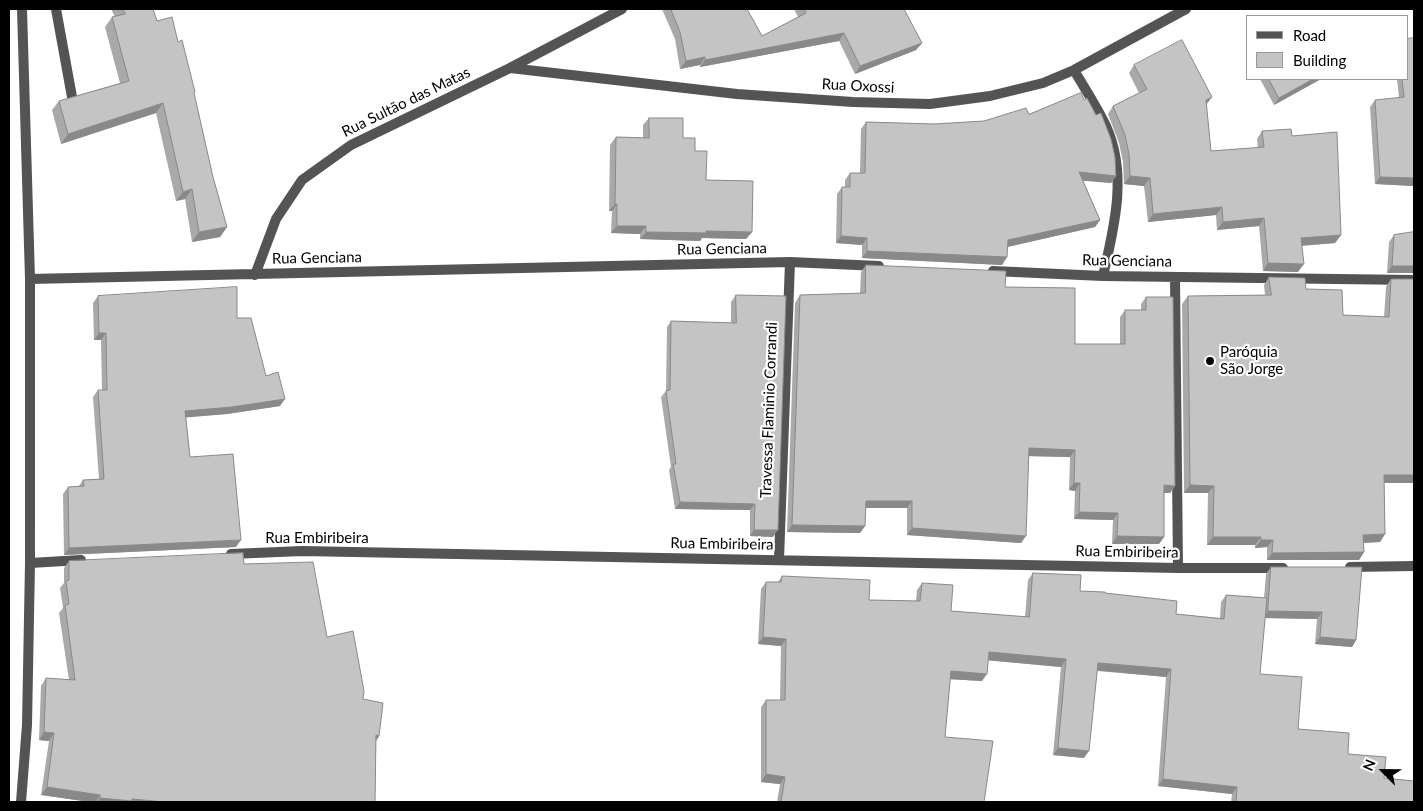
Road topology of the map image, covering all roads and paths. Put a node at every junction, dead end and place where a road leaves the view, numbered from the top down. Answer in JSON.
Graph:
{"nodes":[{"id":1,"x":22,"y":9,"type":"edge"},
{"id":2,"x":56,"y":9,"type":"edge"},
{"id":3,"x":622,"y":9,"type":"edge"},
{"id":4,"x":1186,"y":9,"type":"edge"},
{"id":5,"x":510,"y":68,"type":"junction"},
{"id":6,"x":1074,"y":70,"type":"junction"},
{"id":7,"x":72,"y":97,"type":"edge"},
{"id":8,"x":790,"y":262,"type":"junction"},
{"id":9,"x":888,"y":267,"type":"edge"},
{"id":10,"x":986,"y":271,"type":"edge"},
{"id":11,"x":254,"y":275,"type":"junction"},
{"id":12,"x":1103,"y":276,"type":"junction"},
{"id":13,"x":1175,"y":277,"type":"junction"},
{"id":14,"x":30,"y":279,"type":"junction"},
{"id":15,"x":1414,"y":280,"type":"edge"},
{"id":16,"x":224,"y":554,"type":"edge"},
{"id":17,"x":88,"y":560,"type":"edge"},
{"id":18,"x":779,"y":560,"type":"junction"},
{"id":19,"x":30,"y":563,"type":"junction"},
{"id":20,"x":1414,"y":566,"type":"edge"},
{"id":21,"x":1339,"y":567,"type":"edge"},
{"id":22,"x":1178,"y":568,"type":"junction"},
{"id":23,"x":1292,"y":568,"type":"edge"},
{"id":24,"x":21,"y":802,"type":"edge"}],
"edges":[{"from":1,"to":14,"type":"street"},
{"from":2,"to":7,"type":"street"},
{"from":3,"to":5,"type":"street","name":"Rua Sultão das Matas"},
{"from":4,"to":6,"type":"street","name":"Rua Oxossi"},
{"from":5,"to":6,"type":"street","name":"Rua Oxossi"},
{"from":5,"to":11,"type":"street","name":"Rua Sultão das Matas"},
{"from":6,"to":12,"type":"street"},
{"from":8,"to":9,"type":"street","name":"Rua Genciana"},
{"from":8,"to":11,"type":"street","name":"Rua Genciana"},
{"from":8,"to":18,"type":"street","name":"Travessa Flaminio Corrandi"},
{"from":10,"to":12,"type":"street","name":"Rua Genciana"},
{"from":11,"to":14,"type":"street","name":"Rua Genciana"},
{"from":12,"to":13,"type":"street","name":"Rua Genciana"},
{"from":13,"to":15,"type":"street","name":"Rua Genciana"},
{"from":13,"to":22,"type":"street"},
{"from":14,"to":19,"type":"street"},
{"from":16,"to":18,"type":"street","name":"Rua Embiribeira"},
{"from":17,"to":19,"type":"street"},
{"from":18,"to":22,"type":"street","name":"Rua Embiribeira"},
{"from":19,"to":24,"type":"street"},
{"from":20,"to":21,"type":"street"},
{"from":22,"to":23,"type":"street","name":"Rua Embiribeira"}]}
